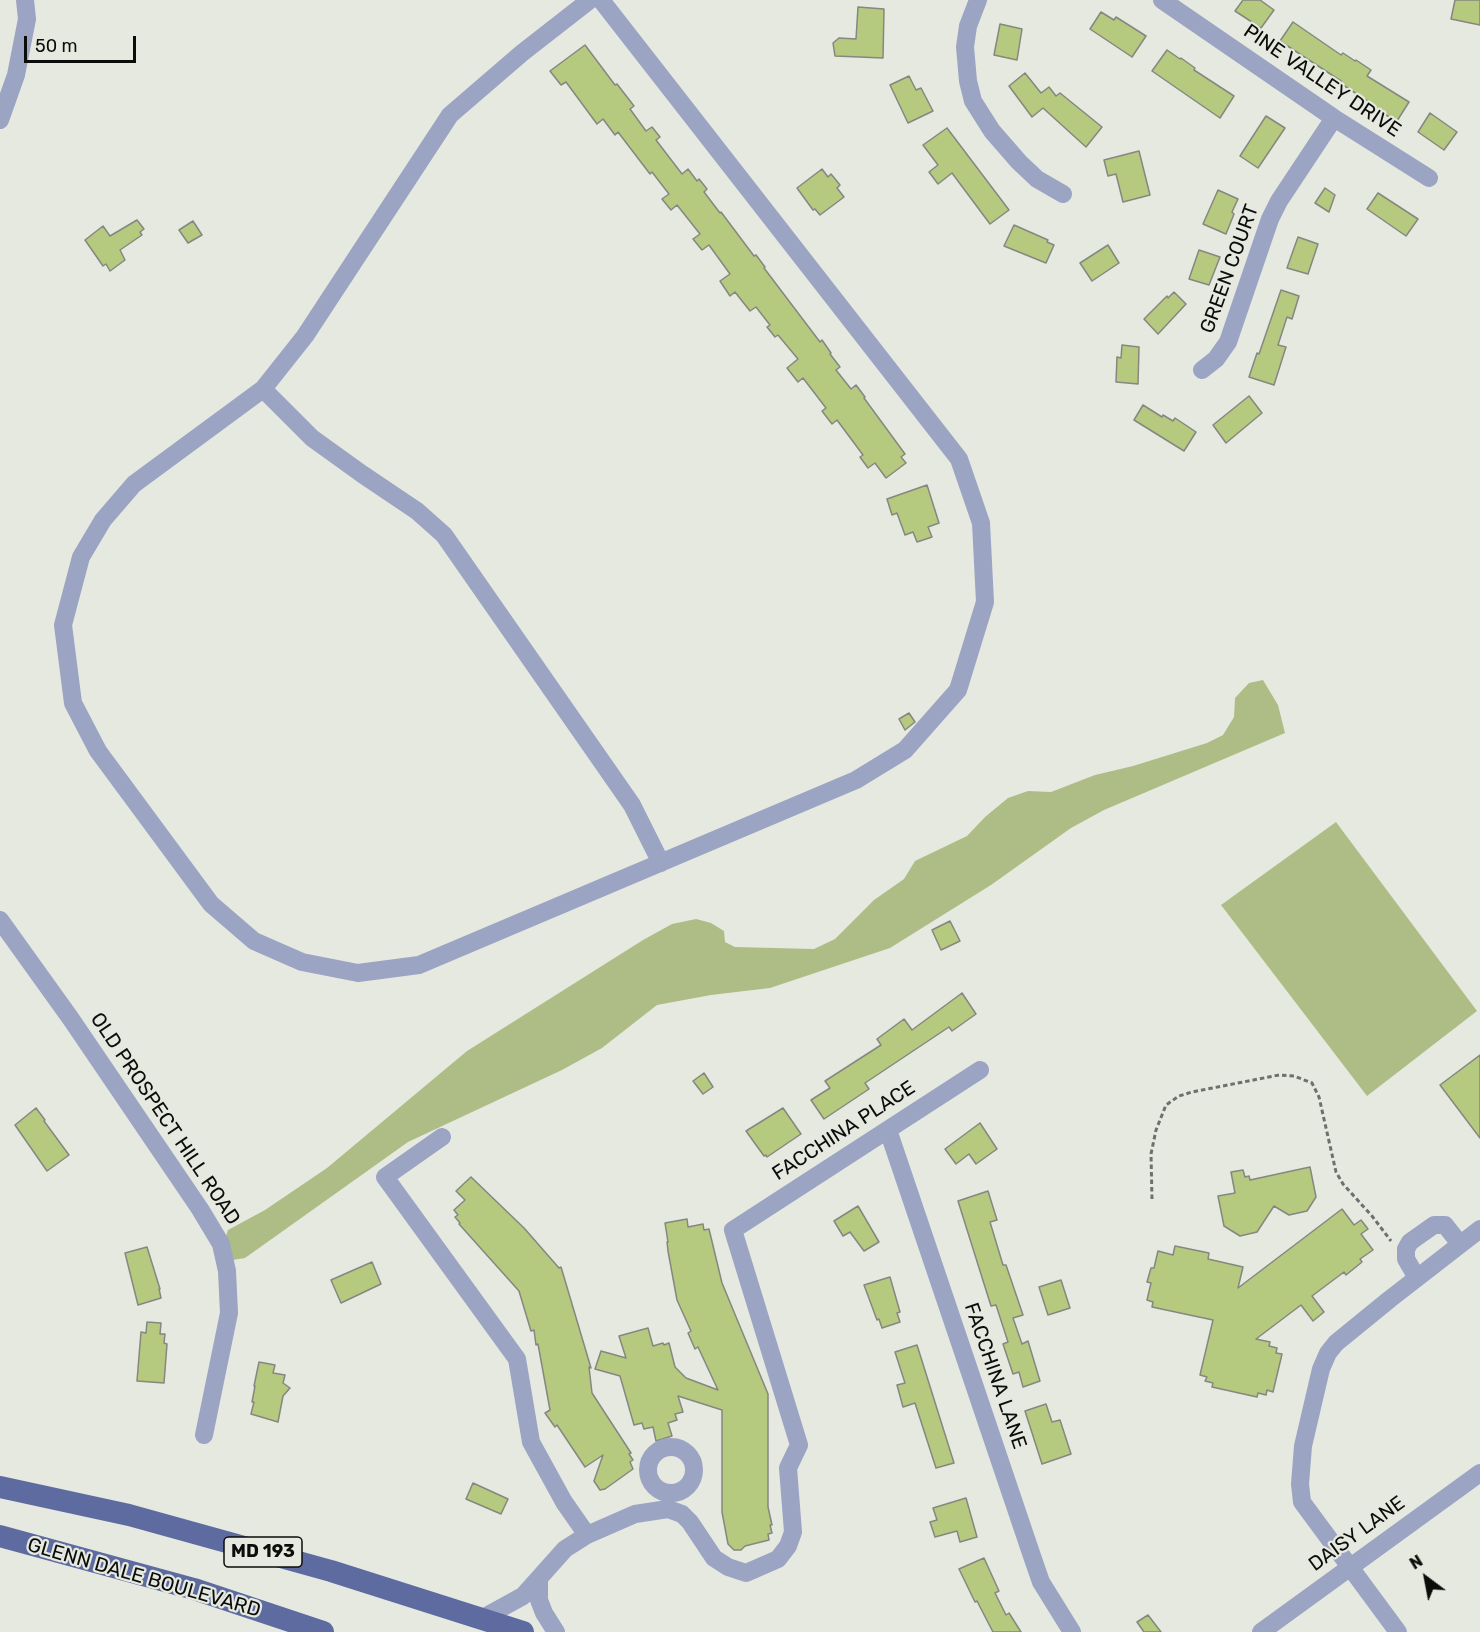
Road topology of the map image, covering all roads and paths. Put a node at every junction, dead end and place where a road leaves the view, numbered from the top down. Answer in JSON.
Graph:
{"nodes":[{"id":1,"x":25,"y":0,"type":"edge"},
{"id":2,"x":590,"y":0,"type":"edge"},
{"id":3,"x":600,"y":0,"type":"edge"},
{"id":4,"x":978,"y":0,"type":"edge"},
{"id":5,"x":1162,"y":0,"type":"edge"},
{"id":6,"x":1334,"y":118,"type":"junction"},
{"id":7,"x":0,"y":120,"type":"edge"},
{"id":8,"x":1429,"y":178,"type":"dead end"},
{"id":9,"x":1063,"y":194,"type":"dead end"},
{"id":10,"x":1202,"y":370,"type":"dead end"},
{"id":11,"x":263,"y":389,"type":"junction"},
{"id":12,"x":661,"y":863,"type":"junction"},
{"id":13,"x":0,"y":920,"type":"edge"},
{"id":14,"x":980,"y":1070,"type":"dead end"},
{"id":15,"x":888,"y":1130,"type":"junction"},
{"id":16,"x":442,"y":1137,"type":"dead end"},
{"id":17,"x":1152,"y":1198,"type":"dead end"},
{"id":18,"x":1480,"y":1229,"type":"edge"},
{"id":19,"x":1460,"y":1244,"type":"junction"},
{"id":20,"x":1406,"y":1259,"type":"junction"},
{"id":21,"x":1417,"y":1278,"type":"junction"},
{"id":22,"x":204,"y":1435,"type":"dead end"},
{"id":23,"x":1480,"y":1473,"type":"edge"},
{"id":24,"x":0,"y":1487,"type":"edge"},
{"id":25,"x":587,"y":1535,"type":"junction"},
{"id":26,"x":0,"y":1536,"type":"edge"},
{"id":27,"x":1350,"y":1568,"type":"junction"},
{"id":28,"x":538,"y":1580,"type":"junction"},
{"id":29,"x":483,"y":1618,"type":"junction"},
{"id":30,"x":323,"y":1632,"type":"edge"},
{"id":31,"x":523,"y":1632,"type":"edge"},
{"id":32,"x":556,"y":1632,"type":"edge"},
{"id":33,"x":1072,"y":1632,"type":"edge"},
{"id":34,"x":1261,"y":1632,"type":"edge"},
{"id":35,"x":1398,"y":1632,"type":"edge"}],
"edges":[{"from":1,"to":7,"type":"street"},
{"from":2,"to":11,"type":"street"},
{"from":3,"to":12,"type":"street"},
{"from":4,"to":9,"type":"street"},
{"from":5,"to":6,"type":"street","name":"PINE VALLEY DRIVE"},
{"from":6,"to":8,"type":"street","name":"PINE VALLEY DRIVE"},
{"from":6,"to":10,"type":"street","name":"GREEN COURT"},
{"from":11,"to":12,"type":"street"},
{"from":11,"to":12,"type":"street"},
{"from":13,"to":22,"type":"street","name":"OLD PROSPECT HILL ROAD"},
{"from":14,"to":15,"type":"street","name":"FACCHINA PLACE"},
{"from":15,"to":25,"type":"street","name":"FACCHINA PLACE"},
{"from":15,"to":33,"type":"street","name":"FACCHINA LANE"},
{"from":16,"to":25,"type":"street"},
{"from":17,"to":20,"type":"path"},
{"from":18,"to":19,"type":"street"},
{"from":19,"to":20,"type":"street"},
{"from":19,"to":21,"type":"street"},
{"from":20,"to":21,"type":"street"},
{"from":21,"to":27,"type":"street"},
{"from":23,"to":27,"type":"street","name":"DAISY LANE"},
{"from":24,"to":29,"type":"main road","number":"MD 193"},
{"from":25,"to":28,"type":"street"},
{"from":26,"to":30,"type":"main road","name":"GLENN DALE BOULEVARD"},
{"from":27,"to":34,"type":"street","name":"DAISY LANE"},
{"from":27,"to":35,"type":"street"},
{"from":28,"to":29,"type":"street"},
{"from":28,"to":32,"type":"street"},
{"from":29,"to":31,"type":"main road","number":"MD 193"}]}
